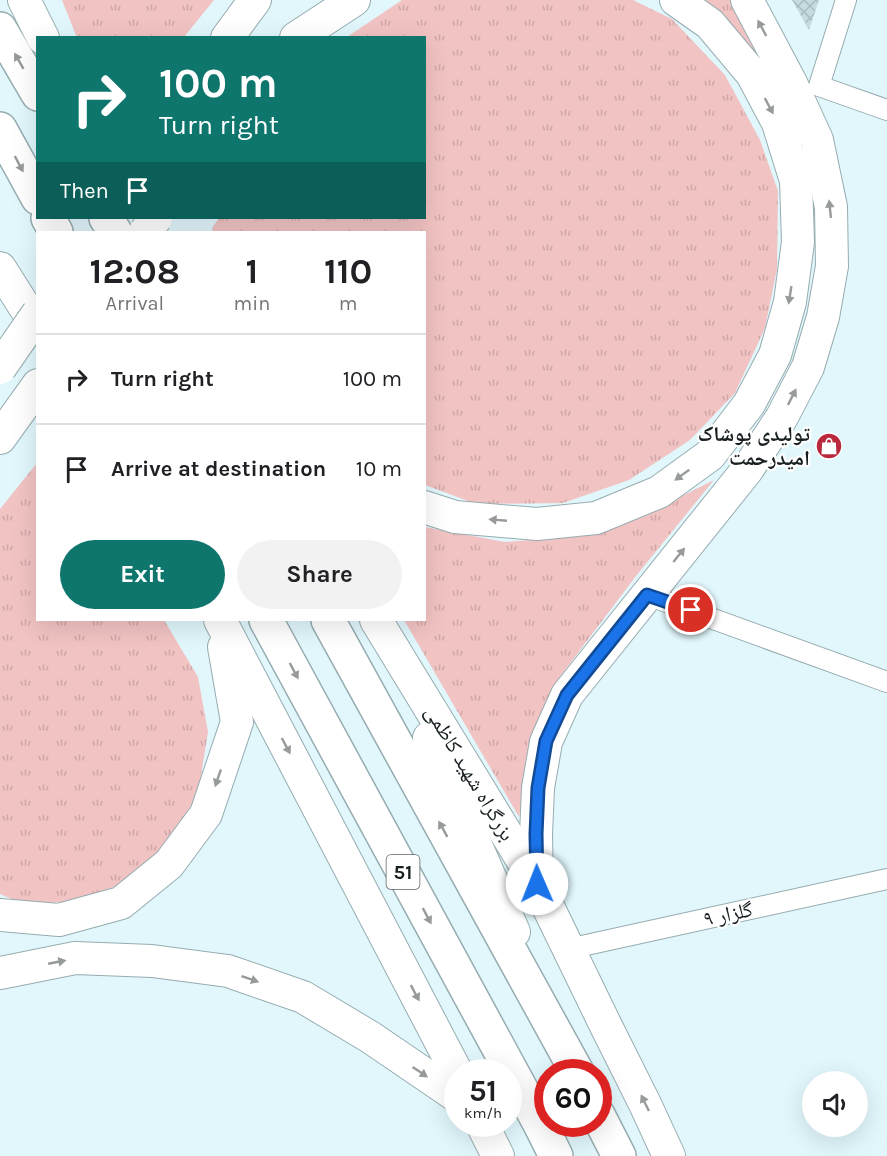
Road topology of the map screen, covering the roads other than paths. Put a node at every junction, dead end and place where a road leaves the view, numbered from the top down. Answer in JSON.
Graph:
{"nodes":[{"id":1,"x":24,"y":0,"type":"edge"},
{"id":2,"x":35,"y":0,"type":"edge"},
{"id":3,"x":311,"y":0,"type":"edge"},
{"id":4,"x":354,"y":0,"type":"edge"},
{"id":5,"x":676,"y":0,"type":"edge"},
{"id":6,"x":747,"y":0,"type":"edge"},
{"id":7,"x":846,"y":0,"type":"edge"},
{"id":8,"x":0,"y":29,"type":"edge"},
{"id":9,"x":44,"y":36,"type":"edge"},
{"id":10,"x":44,"y":36,"type":"edge"},
{"id":11,"x":285,"y":36,"type":"edge"},
{"id":12,"x":299,"y":36,"type":"edge"},
{"id":13,"x":36,"y":90,"type":"edge"},
{"id":14,"x":887,"y":110,"type":"edge"},
{"id":15,"x":0,"y":129,"type":"edge"},
{"id":16,"x":36,"y":194,"type":"edge"},
{"id":17,"x":104,"y":219,"type":"edge"},
{"id":18,"x":155,"y":219,"type":"edge"},
{"id":19,"x":94,"y":231,"type":"edge"},
{"id":20,"x":146,"y":231,"type":"edge"},
{"id":21,"x":0,"y":268,"type":"edge"},
{"id":22,"x":36,"y":317,"type":"edge"},
{"id":23,"x":36,"y":325,"type":"edge"},
{"id":24,"x":0,"y":368,"type":"edge"},
{"id":25,"x":36,"y":388,"type":"edge"},
{"id":26,"x":0,"y":438,"type":"edge"},
{"id":27,"x":426,"y":508,"type":"edge"},
{"id":28,"x":647,"y":595,"type":"junction"},
{"id":29,"x":220,"y":621,"type":"edge"},
{"id":30,"x":221,"y":621,"type":"edge"},
{"id":31,"x":267,"y":621,"type":"edge"},
{"id":32,"x":329,"y":621,"type":"edge"},
{"id":33,"x":376,"y":621,"type":"edge"},
{"id":34,"x":377,"y":621,"type":"edge"},
{"id":35,"x":887,"y":682,"type":"edge"},
{"id":36,"x":887,"y":879,"type":"edge"},
{"id":37,"x":537,"y":884,"type":"junction"},
{"id":38,"x":0,"y":915,"type":"edge"},
{"id":39,"x":568,"y":949,"type":"junction"},
{"id":40,"x":0,"y":973,"type":"edge"},
{"id":41,"x":450,"y":1059,"type":"edge"},
{"id":42,"x":570,"y":1059,"type":"edge"},
{"id":43,"x":571,"y":1059,"type":"edge"},
{"id":44,"x":444,"y":1088,"type":"edge"},
{"id":45,"x":488,"y":1137,"type":"edge"},
{"id":46,"x":609,"y":1137,"type":"edge"},
{"id":47,"x":498,"y":1156,"type":"edge"},
{"id":48,"x":556,"y":1156,"type":"edge"},
{"id":49,"x":619,"y":1156,"type":"edge"},
{"id":50,"x":669,"y":1156,"type":"edge"}],
"edges":[{"from":1,"to":9,"type":"main road"},
{"from":2,"to":10,"type":"main road"},
{"from":3,"to":11,"type":"main road"},
{"from":4,"to":12,"type":"main road"},
{"from":5,"to":27,"type":"main road","one_way":true},
{"from":28,"to":6,"type":"main road","one_way":true},
{"from":7,"to":14,"type":"street"},
{"from":13,"to":8,"type":"highway","one_way":true},
{"from":15,"to":16,"type":"highway","one_way":true},
{"from":17,"to":19,"type":"main road"},
{"from":18,"to":20,"type":"main road","bridge":true},
{"from":21,"to":23,"type":"main road"},
{"from":22,"to":24,"type":"main road","bridge":true},
{"from":25,"to":26,"type":"main road"},
{"from":28,"to":35,"type":"street"},
{"from":28,"to":37,"type":"main road"},
{"from":29,"to":38,"type":"main road","one_way":true},
{"from":30,"to":41,"type":"main road","one_way":true},
{"from":31,"to":48,"type":"highway","number":"51","one_way":true},
{"from":42,"to":32,"type":"highway","one_way":true},
{"from":33,"to":43,"type":"main road"},
{"from":34,"to":37,"type":"main road","name":"بزرگراه شهید کاظمی"},
{"from":36,"to":39,"type":"street","name":"گلزار ۹"},
{"from":37,"to":39,"type":"main road","name":"بزرگراه شهید کاظمی"},
{"from":50,"to":39,"type":"main road","name":"بزرگراه شهید کاظمی","one_way":true},
{"from":40,"to":44,"type":"main road","one_way":true},
{"from":45,"to":47,"type":"main road"},
{"from":46,"to":49,"type":"highway"}]}
